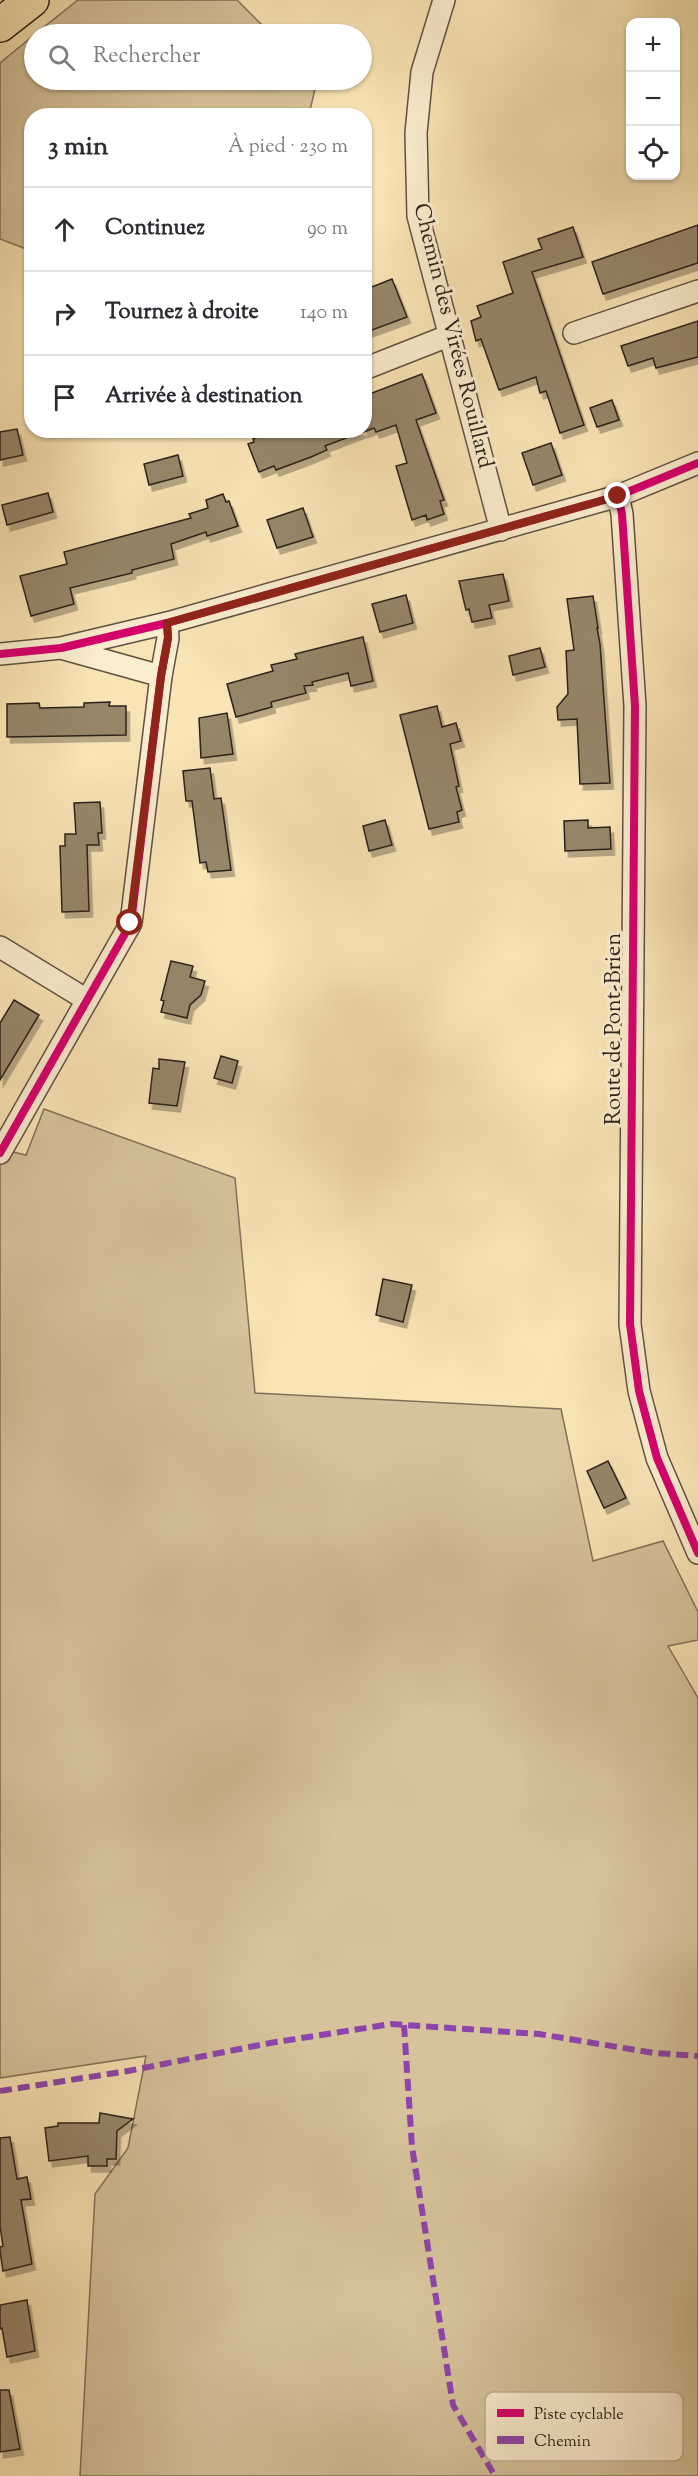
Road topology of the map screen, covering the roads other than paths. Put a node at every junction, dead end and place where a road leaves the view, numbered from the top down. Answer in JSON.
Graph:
{"nodes":[{"id":1,"x":32,"y":0,"type":"edge"},
{"id":2,"x":444,"y":0,"type":"edge"},
{"id":3,"x":0,"y":25,"type":"edge"},
{"id":4,"x":698,"y":291,"type":"edge"},
{"id":5,"x":574,"y":333,"type":"dead end"},
{"id":6,"x":448,"y":336,"type":"junction"},
{"id":7,"x":372,"y":366,"type":"edge"},
{"id":8,"x":698,"y":464,"type":"edge"},
{"id":9,"x":618,"y":496,"type":"junction"},
{"id":10,"x":501,"y":530,"type":"junction"},
{"id":11,"x":167,"y":623,"type":"junction"},
{"id":12,"x":61,"y":648,"type":"junction"},
{"id":13,"x":0,"y":654,"type":"edge"},
{"id":14,"x":161,"y":676,"type":"junction"},
{"id":15,"x":0,"y":947,"type":"edge"},
{"id":16,"x":87,"y":1000,"type":"junction"},
{"id":17,"x":0,"y":1153,"type":"edge"},
{"id":18,"x":698,"y":1553,"type":"edge"}],
"edges":[{"from":1,"to":3,"type":"highway"},
{"from":2,"to":6,"type":"street","name":"Chemin des Virées Rouillard"},
{"from":4,"to":5,"type":"street"},
{"from":6,"to":7,"type":"street"},
{"from":6,"to":10,"type":"street","name":"Chemin des Virées Rouillard"},
{"from":8,"to":9,"type":"street"},
{"from":9,"to":10,"type":"street"},
{"from":9,"to":18,"type":"street","name":"Route de Pont-Brien"},
{"from":10,"to":11,"type":"street"},
{"from":11,"to":12,"type":"street"},
{"from":11,"to":14,"type":"street"},
{"from":12,"to":13,"type":"street"},
{"from":12,"to":14,"type":"street"},
{"from":14,"to":16,"type":"street"},
{"from":15,"to":16,"type":"street"},
{"from":16,"to":17,"type":"street"}]}
